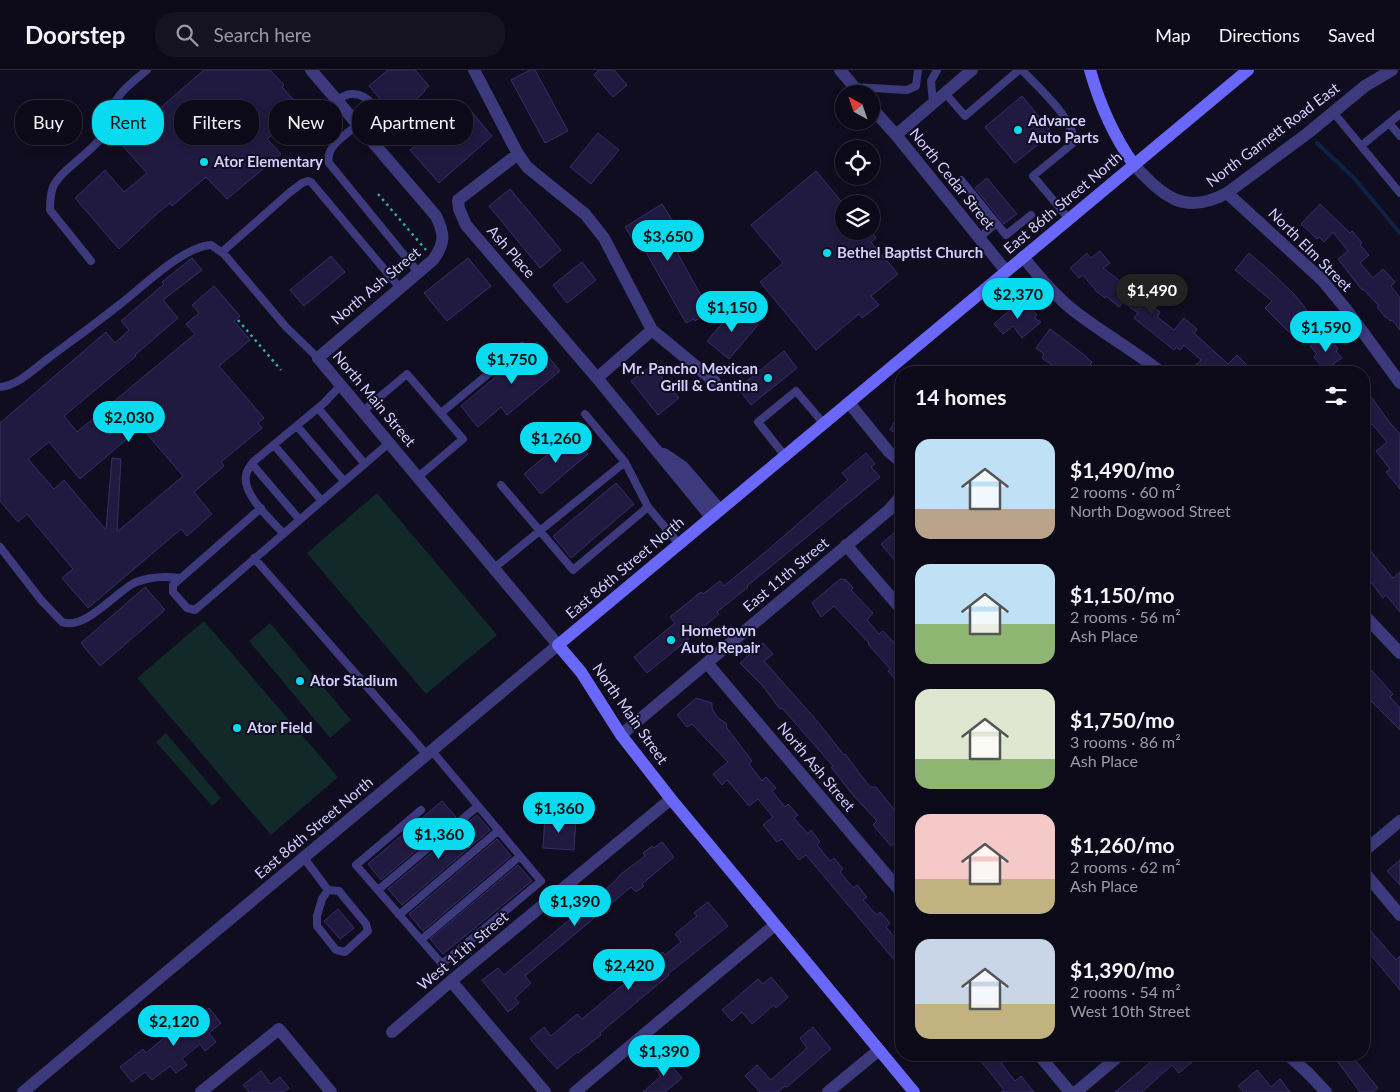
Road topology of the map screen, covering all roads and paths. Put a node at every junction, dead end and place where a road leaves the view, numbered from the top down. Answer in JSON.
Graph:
{"nodes":[{"id":1,"x":147,"y":70,"type":"edge"},
{"id":2,"x":312,"y":70,"type":"edge"},
{"id":3,"x":474,"y":70,"type":"edge"},
{"id":4,"x":840,"y":70,"type":"edge"},
{"id":5,"x":918,"y":70,"type":"edge"},
{"id":6,"x":937,"y":70,"type":"edge"},
{"id":7,"x":1021,"y":70,"type":"edge"},
{"id":8,"x":1090,"y":70,"type":"edge"},
{"id":9,"x":1248,"y":70,"type":"edge"},
{"id":10,"x":1392,"y":70,"type":"edge"},
{"id":11,"x":970,"y":71,"type":"edge"},
{"id":12,"x":853,"y":85,"type":"edge"},
{"id":13,"x":880,"y":90,"type":"edge"},
{"id":14,"x":945,"y":93,"type":"junction"},
{"id":15,"x":337,"y":100,"type":"joint"},
{"id":16,"x":368,"y":100,"type":"edge"},
{"id":17,"x":933,"y":103,"type":"junction"},
{"id":18,"x":342,"y":106,"type":"edge"},
{"id":19,"x":1333,"y":112,"type":"junction"},
{"id":20,"x":1400,"y":114,"type":"edge"},
{"id":21,"x":880,"y":117,"type":"edge"},
{"id":22,"x":352,"y":119,"type":"edge"},
{"id":23,"x":1389,"y":123,"type":"junction"},
{"id":24,"x":352,"y":129,"type":"edge"},
{"id":25,"x":896,"y":135,"type":"junction"},
{"id":26,"x":1400,"y":136,"type":"edge"},
{"id":27,"x":375,"y":145,"type":"edge"},
{"id":28,"x":1361,"y":146,"type":"junction"},
{"id":29,"x":518,"y":154,"type":"junction"},
{"id":30,"x":1134,"y":165,"type":"junction"},
{"id":31,"x":961,"y":180,"type":"dead end"},
{"id":32,"x":1227,"y":193,"type":"junction"},
{"id":33,"x":1400,"y":193,"type":"edge"},
{"id":34,"x":378,"y":194,"type":"dead end"},
{"id":35,"x":1031,"y":215,"type":"dead end"},
{"id":36,"x":1069,"y":219,"type":"junction"},
{"id":37,"x":996,"y":224,"type":"junction"},
{"id":38,"x":979,"y":238,"type":"junction"},
{"id":39,"x":427,"y":250,"type":"dead end"},
{"id":40,"x":222,"y":252,"type":"junction"},
{"id":41,"x":1022,"y":257,"type":"junction"},
{"id":42,"x":91,"y":261,"type":"dead end"},
{"id":43,"x":1006,"y":271,"type":"junction"},
{"id":44,"x":418,"y":272,"type":"junction"},
{"id":45,"x":400,"y":288,"type":"junction"},
{"id":46,"x":238,"y":320,"type":"dead end"},
{"id":47,"x":652,"y":330,"type":"junction"},
{"id":48,"x":522,"y":346,"type":"dead end"},
{"id":49,"x":318,"y":358,"type":"junction"},
{"id":50,"x":1152,"y":366,"type":"edge"},
{"id":51,"x":281,"y":370,"type":"dead end"},
{"id":52,"x":597,"y":378,"type":"junction"},
{"id":53,"x":715,"y":382,"type":"dead end"},
{"id":54,"x":1400,"y":383,"type":"edge"},
{"id":55,"x":341,"y":385,"type":"junction"},
{"id":56,"x":0,"y":387,"type":"edge"},
{"id":57,"x":849,"y":403,"type":"junction"},
{"id":58,"x":318,"y":408,"type":"junction"},
{"id":59,"x":363,"y":411,"type":"junction"},
{"id":60,"x":441,"y":413,"type":"junction"},
{"id":61,"x":584,"y":414,"type":"dead end"},
{"id":62,"x":824,"y":424,"type":"junction"},
{"id":63,"x":297,"y":426,"type":"junction"},
{"id":64,"x":389,"y":443,"type":"junction"},
{"id":65,"x":274,"y":445,"type":"junction"},
{"id":66,"x":785,"y":456,"type":"junction"},
{"id":67,"x":895,"y":457,"type":"edge"},
{"id":68,"x":625,"y":462,"type":"junction"},
{"id":69,"x":364,"y":463,"type":"junction"},
{"id":70,"x":252,"y":464,"type":"junction"},
{"id":71,"x":418,"y":477,"type":"junction"},
{"id":72,"x":344,"y":481,"type":"junction"},
{"id":73,"x":501,"y":485,"type":"dead end"},
{"id":74,"x":321,"y":500,"type":"junction"},
{"id":75,"x":895,"y":503,"type":"edge"},
{"id":76,"x":648,"y":507,"type":"junction"},
{"id":77,"x":261,"y":508,"type":"junction"},
{"id":78,"x":715,"y":514,"type":"junction"},
{"id":79,"x":299,"y":519,"type":"junction"},
{"id":80,"x":540,"y":531,"type":"junction"},
{"id":81,"x":283,"y":533,"type":"junction"},
{"id":82,"x":679,"y":544,"type":"junction"},
{"id":83,"x":846,"y":545,"type":"junction"},
{"id":84,"x":0,"y":548,"type":"edge"},
{"id":85,"x":254,"y":558,"type":"junction"},
{"id":86,"x":494,"y":568,"type":"junction"},
{"id":87,"x":180,"y":578,"type":"junction"},
{"id":88,"x":895,"y":603,"type":"edge"},
{"id":89,"x":1370,"y":620,"type":"edge"},
{"id":90,"x":558,"y":645,"type":"junction"},
{"id":91,"x":1400,"y":653,"type":"edge"},
{"id":92,"x":707,"y":663,"type":"junction"},
{"id":93,"x":621,"y":735,"type":"junction"},
{"id":94,"x":430,"y":753,"type":"junction"},
{"id":95,"x":671,"y":799,"type":"junction"},
{"id":96,"x":478,"y":806,"type":"junction"},
{"id":97,"x":421,"y":810,"type":"dead end"},
{"id":98,"x":1400,"y":821,"type":"edge"},
{"id":99,"x":499,"y":830,"type":"junction"},
{"id":100,"x":1370,"y":845,"type":"edge"},
{"id":101,"x":520,"y":856,"type":"junction"},
{"id":102,"x":304,"y":858,"type":"junction"},
{"id":103,"x":1370,"y":879,"type":"edge"},
{"id":104,"x":895,"y":885,"type":"edge"},
{"id":105,"x":328,"y":890,"type":"junction"},
{"id":106,"x":378,"y":890,"type":"junction"},
{"id":107,"x":399,"y":915,"type":"junction"},
{"id":108,"x":1400,"y":915,"type":"edge"},
{"id":109,"x":775,"y":925,"type":"junction"},
{"id":110,"x":421,"y":940,"type":"junction"},
{"id":111,"x":452,"y":981,"type":"junction"},
{"id":112,"x":392,"y":1032,"type":"dead end"},
{"id":113,"x":879,"y":1050,"type":"junction"},
{"id":114,"x":1044,"y":1061,"type":"edge"},
{"id":115,"x":1113,"y":1061,"type":"edge"},
{"id":116,"x":1295,"y":1061,"type":"edge"},
{"id":117,"x":24,"y":1092,"type":"edge"},
{"id":118,"x":200,"y":1092,"type":"edge"},
{"id":119,"x":331,"y":1092,"type":"edge"},
{"id":120,"x":545,"y":1092,"type":"edge"},
{"id":121,"x":575,"y":1092,"type":"edge"},
{"id":122,"x":828,"y":1092,"type":"edge"},
{"id":123,"x":914,"y":1092,"type":"edge"},
{"id":124,"x":1070,"y":1092,"type":"edge"},
{"id":125,"x":1076,"y":1092,"type":"edge"},
{"id":126,"x":1326,"y":1092,"type":"edge"}],
"edges":[{"from":1,"to":42,"type":"lane"},
{"from":2,"to":15,"type":"street","name":"North Ash Street"},
{"from":3,"to":29,"type":"street"},
{"from":4,"to":12,"type":"street"},
{"from":5,"to":13,"type":"lane"},
{"from":6,"to":17,"type":"lane"},
{"from":7,"to":14,"type":"lane"},
{"from":7,"to":36,"type":"lane"},
{"from":8,"to":30,"type":"main road","name":"North Garnett Road East"},
{"from":9,"to":30,"type":"main road","name":"East 86th Street North"},
{"from":10,"to":19,"type":"street","name":"North Garnett Road East"},
{"from":11,"to":14,"type":"street"},
{"from":14,"to":17,"type":"street"},
{"from":15,"to":16,"type":"lane"},
{"from":17,"to":25,"type":"street"},
{"from":18,"to":22,"type":"street","name":"North Ash Street"},
{"from":19,"to":28,"type":"lane"},
{"from":19,"to":32,"type":"street","name":"North Garnett Road East"},
{"from":20,"to":23,"type":"lane"},
{"from":21,"to":25,"type":"street","name":"North Cedar Street"},
{"from":23,"to":26,"type":"lane"},
{"from":23,"to":28,"type":"lane"},
{"from":24,"to":44,"type":"lane"},
{"from":25,"to":38,"type":"street","name":"North Cedar Street"},
{"from":27,"to":44,"type":"street","name":"North Ash Street"},
{"from":28,"to":33,"type":"lane"},
{"from":29,"to":47,"type":"street"},
{"from":29,"to":52,"type":"street","name":"Ash Place"},
{"from":30,"to":32,"type":"street","name":"North Garnett Road East"},
{"from":30,"to":36,"type":"main road","name":"East 86th Street North"},
{"from":31,"to":37,"type":"lane"},
{"from":32,"to":54,"type":"street","name":"North Elm Street"},
{"from":34,"to":39,"type":"path"},
{"from":35,"to":37,"type":"lane"},
{"from":36,"to":41,"type":"main road","name":"East 86th Street North"},
{"from":37,"to":38,"type":"lane"},
{"from":38,"to":43,"type":"street","name":"North Cedar Street"},
{"from":40,"to":45,"type":"lane"},
{"from":40,"to":49,"type":"lane"},
{"from":40,"to":56,"type":"lane"},
{"from":41,"to":43,"type":"main road","name":"East 86th Street North"},
{"from":41,"to":50,"type":"street"},
{"from":43,"to":57,"type":"main road","name":"East 86th Street North"},
{"from":44,"to":45,"type":"street","name":"North Ash Street"},
{"from":45,"to":49,"type":"street","name":"North Ash Street"},
{"from":46,"to":51,"type":"path"},
{"from":47,"to":52,"type":"street"},
{"from":47,"to":53,"type":"street"},
{"from":48,"to":60,"type":"lane"},
{"from":49,"to":55,"type":"street","name":"North Main Street"},
{"from":52,"to":78,"type":"street","name":"Ash Place"},
{"from":55,"to":58,"type":"lane"},
{"from":55,"to":59,"type":"street","name":"North Main Street"},
{"from":57,"to":62,"type":"main road","name":"East 86th Street North"},
{"from":57,"to":67,"type":"street"},
{"from":58,"to":63,"type":"lane"},
{"from":58,"to":69,"type":"lane"},
{"from":59,"to":60,"type":"lane"},
{"from":59,"to":64,"type":"street","name":"North Main Street"},
{"from":60,"to":71,"type":"lane"},
{"from":61,"to":68,"type":"lane"},
{"from":62,"to":66,"type":"main road","name":"East 86th Street North"},
{"from":62,"to":66,"type":"lane"},
{"from":63,"to":65,"type":"lane"},
{"from":63,"to":72,"type":"lane"},
{"from":64,"to":69,"type":"lane"},
{"from":64,"to":71,"type":"street","name":"North Main Street"},
{"from":65,"to":70,"type":"lane"},
{"from":65,"to":74,"type":"lane"},
{"from":66,"to":78,"type":"main road","name":"East 86th Street North"},
{"from":68,"to":76,"type":"lane"},
{"from":68,"to":80,"type":"lane"},
{"from":69,"to":72,"type":"lane"},
{"from":70,"to":77,"type":"lane"},
{"from":70,"to":79,"type":"lane"},
{"from":71,"to":86,"type":"street","name":"North Main Street"},
{"from":72,"to":74,"type":"lane"},
{"from":73,"to":80,"type":"lane"},
{"from":74,"to":79,"type":"lane"},
{"from":75,"to":83,"type":"street","name":"East 11th Street"},
{"from":76,"to":80,"type":"lane"},
{"from":76,"to":82,"type":"lane"},
{"from":77,"to":81,"type":"lane"},
{"from":77,"to":87,"type":"lane"},
{"from":78,"to":82,"type":"main road","name":"East 86th Street North"},
{"from":79,"to":81,"type":"lane"},
{"from":80,"to":86,"type":"lane"},
{"from":81,"to":85,"type":"lane"},
{"from":82,"to":90,"type":"main road","name":"East 86th Street North"},
{"from":83,"to":88,"type":"street"},
{"from":83,"to":92,"type":"street","name":"East 11th Street"},
{"from":84,"to":87,"type":"lane"},
{"from":85,"to":87,"type":"lane"},
{"from":85,"to":94,"type":"lane"},
{"from":86,"to":90,"type":"street","name":"North Main Street"},
{"from":89,"to":91,"type":"street"},
{"from":90,"to":93,"type":"main road","name":"North Main Street"},
{"from":90,"to":94,"type":"street","name":"East 86th Street North"},
{"from":92,"to":93,"type":"street","name":"East 11th Street"},
{"from":92,"to":104,"type":"street","name":"North Ash Street"},
{"from":93,"to":95,"type":"main road","name":"North Main Street"},
{"from":94,"to":96,"type":"lane"},
{"from":94,"to":102,"type":"street","name":"East 86th Street North"},
{"from":95,"to":109,"type":"main road","name":"North Main Street"},
{"from":95,"to":111,"type":"street","name":"West 11th Street"},
{"from":96,"to":99,"type":"lane"},
{"from":96,"to":106,"type":"lane"},
{"from":97,"to":106,"type":"lane"},
{"from":98,"to":100,"type":"street"},
{"from":99,"to":101,"type":"lane"},
{"from":99,"to":107,"type":"lane"},
{"from":101,"to":110,"type":"lane"},
{"from":101,"to":110,"type":"lane"},
{"from":102,"to":105,"type":"lane"},
{"from":102,"to":117,"type":"street","name":"East 86th Street North"},
{"from":103,"to":108,"type":"street"},
{"from":105,"to":105,"type":"lane"},
{"from":106,"to":107,"type":"lane"},
{"from":107,"to":110,"type":"lane"},
{"from":109,"to":113,"type":"main road","name":"North Main Street"},
{"from":109,"to":121,"type":"street"},
{"from":111,"to":112,"type":"street","name":"West 11th Street"},
{"from":111,"to":120,"type":"street"},
{"from":113,"to":122,"type":"street"},
{"from":113,"to":123,"type":"main road","name":"North Main Street"},
{"from":114,"to":124,"type":"street"},
{"from":115,"to":125,"type":"street"},
{"from":116,"to":126,"type":"street"},
{"from":118,"to":119,"type":"street"}]}
